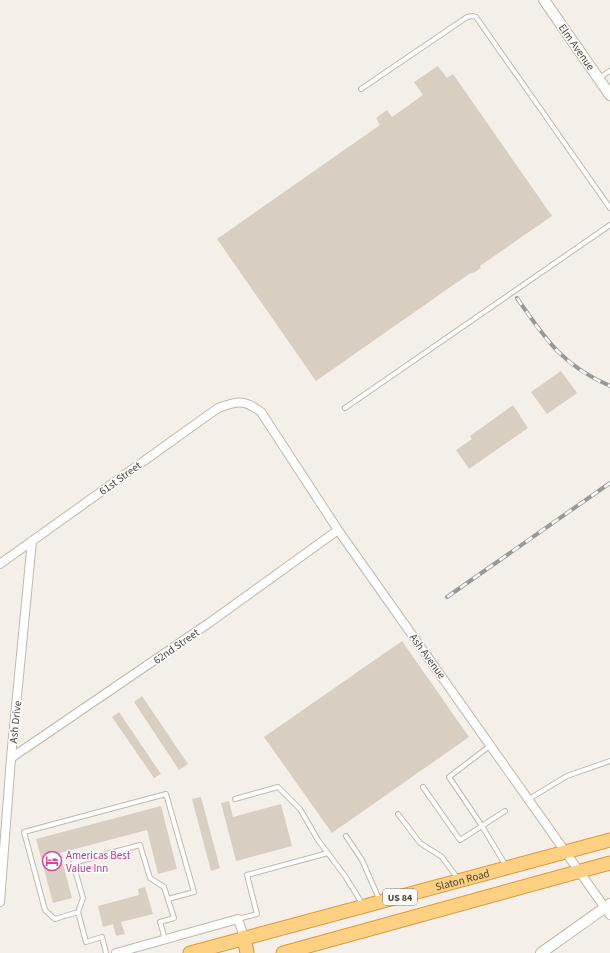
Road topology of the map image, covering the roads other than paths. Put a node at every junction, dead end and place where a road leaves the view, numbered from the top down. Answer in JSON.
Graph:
{"nodes":[{"id":1,"x":544,"y":0,"type":"edge"},
{"id":2,"x":610,"y":71,"type":"edge"},
{"id":3,"x":598,"y":78,"type":"junction"},
{"id":4,"x":361,"y":89,"type":"dead end"},
{"id":5,"x":610,"y":95,"type":"edge"},
{"id":6,"x":610,"y":208,"type":"edge"},
{"id":7,"x":610,"y":225,"type":"edge"},
{"id":8,"x":243,"y":402,"type":"joint"},
{"id":9,"x":345,"y":408,"type":"dead end"},
{"id":10,"x":338,"y":530,"type":"junction"},
{"id":11,"x":32,"y":541,"type":"junction"},
{"id":12,"x":0,"y":564,"type":"edge"},
{"id":13,"x":491,"y":745,"type":"junction"},
{"id":14,"x":11,"y":758,"type":"junction"},
{"id":15,"x":610,"y":761,"type":"edge"},
{"id":16,"x":423,"y":787,"type":"dead end"},
{"id":17,"x":235,"y":798,"type":"dead end"},
{"id":18,"x":529,"y":799,"type":"junction"},
{"id":19,"x":505,"y":811,"type":"dead end"},
{"id":20,"x":398,"y":814,"type":"dead end"},
{"id":21,"x":482,"y":826,"type":"junction"},
{"id":22,"x":3,"y":833,"type":"edge"},
{"id":23,"x":346,"y":836,"type":"dead end"},
{"id":24,"x":610,"y":840,"type":"edge"},
{"id":25,"x":566,"y":852,"type":"junction"},
{"id":26,"x":328,"y":854,"type":"junction"},
{"id":27,"x":610,"y":863,"type":"edge"},
{"id":28,"x":508,"y":868,"type":"junction"},
{"id":29,"x":580,"y":872,"type":"junction"},
{"id":30,"x":459,"y":881,"type":"junction"},
{"id":31,"x":168,"y":899,"type":"junction"},
{"id":32,"x":0,"y":902,"type":"edge"},
{"id":33,"x":381,"y":903,"type":"junction"},
{"id":34,"x":365,"y":907,"type":"junction"},
{"id":35,"x":608,"y":909,"type":"edge"},
{"id":36,"x":78,"y":912,"type":"junction"},
{"id":37,"x":238,"y":919,"type":"junction"},
{"id":38,"x":244,"y":937,"type":"junction"},
{"id":39,"x":166,"y":940,"type":"junction"},
{"id":40,"x":106,"y":953,"type":"edge"},
{"id":41,"x":116,"y":953,"type":"edge"},
{"id":42,"x":190,"y":953,"type":"edge"},
{"id":43,"x":246,"y":953,"type":"edge"},
{"id":44,"x":283,"y":953,"type":"edge"},
{"id":45,"x":541,"y":953,"type":"edge"}],
"edges":[{"from":1,"to":3,"type":"street","name":"Elm Avenue"},
{"from":2,"to":3,"type":"lane"},
{"from":3,"to":5,"type":"street","name":"Elm Avenue"},
{"from":4,"to":6,"type":"lane"},
{"from":7,"to":9,"type":"lane"},
{"from":8,"to":10,"type":"street","name":"Ash Avenue"},
{"from":8,"to":11,"type":"street","name":"61st Street"},
{"from":10,"to":13,"type":"street","name":"Ash Avenue"},
{"from":10,"to":14,"type":"street","name":"62nd Street"},
{"from":11,"to":12,"type":"street","name":"61st Street"},
{"from":11,"to":14,"type":"street","name":"Ash Drive"},
{"from":13,"to":18,"type":"street","name":"Ash Avenue"},
{"from":13,"to":21,"type":"lane"},
{"from":14,"to":22,"type":"street","name":"Ash Drive"},
{"from":15,"to":18,"type":"lane"},
{"from":16,"to":21,"type":"lane"},
{"from":17,"to":26,"type":"lane"},
{"from":18,"to":25,"type":"street","name":"Ash Avenue"},
{"from":19,"to":21,"type":"lane"},
{"from":20,"to":30,"type":"lane"},
{"from":21,"to":28,"type":"lane"},
{"from":22,"to":32,"type":"street","name":"Ash Drive"},
{"from":23,"to":33,"type":"lane"},
{"from":24,"to":25,"type":"highway","name":"Slaton Road","number":"US 84"},
{"from":25,"to":28,"type":"highway","name":"Slaton Road","number":"US 84"},
{"from":25,"to":29,"type":"street","name":"Ash Avenue"},
{"from":26,"to":34,"type":"lane"},
{"from":26,"to":37,"type":"lane"},
{"from":27,"to":29,"type":"highway","name":"Slaton Road","number":"US 84"},
{"from":28,"to":30,"type":"highway","name":"Slaton Road","number":"US 84"},
{"from":29,"to":35,"type":"street","name":"Ash Avenue"},
{"from":29,"to":44,"type":"highway","name":"Slaton Road","number":"US 84"},
{"from":30,"to":33,"type":"highway","name":"Slaton Road","number":"US 84"},
{"from":31,"to":36,"type":"lane"},
{"from":31,"to":36,"type":"lane"},
{"from":31,"to":39,"type":"lane"},
{"from":33,"to":34,"type":"highway","name":"Slaton Road","number":"US 84"},
{"from":34,"to":38,"type":"highway","name":"Slaton Road","number":"US 84"},
{"from":35,"to":45,"type":"street"},
{"from":36,"to":40,"type":"lane"},
{"from":37,"to":38,"type":"street"},
{"from":37,"to":39,"type":"street"},
{"from":38,"to":42,"type":"highway","name":"Slaton Road","number":"US 84"},
{"from":38,"to":43,"type":"highway"},
{"from":39,"to":41,"type":"street"}]}
